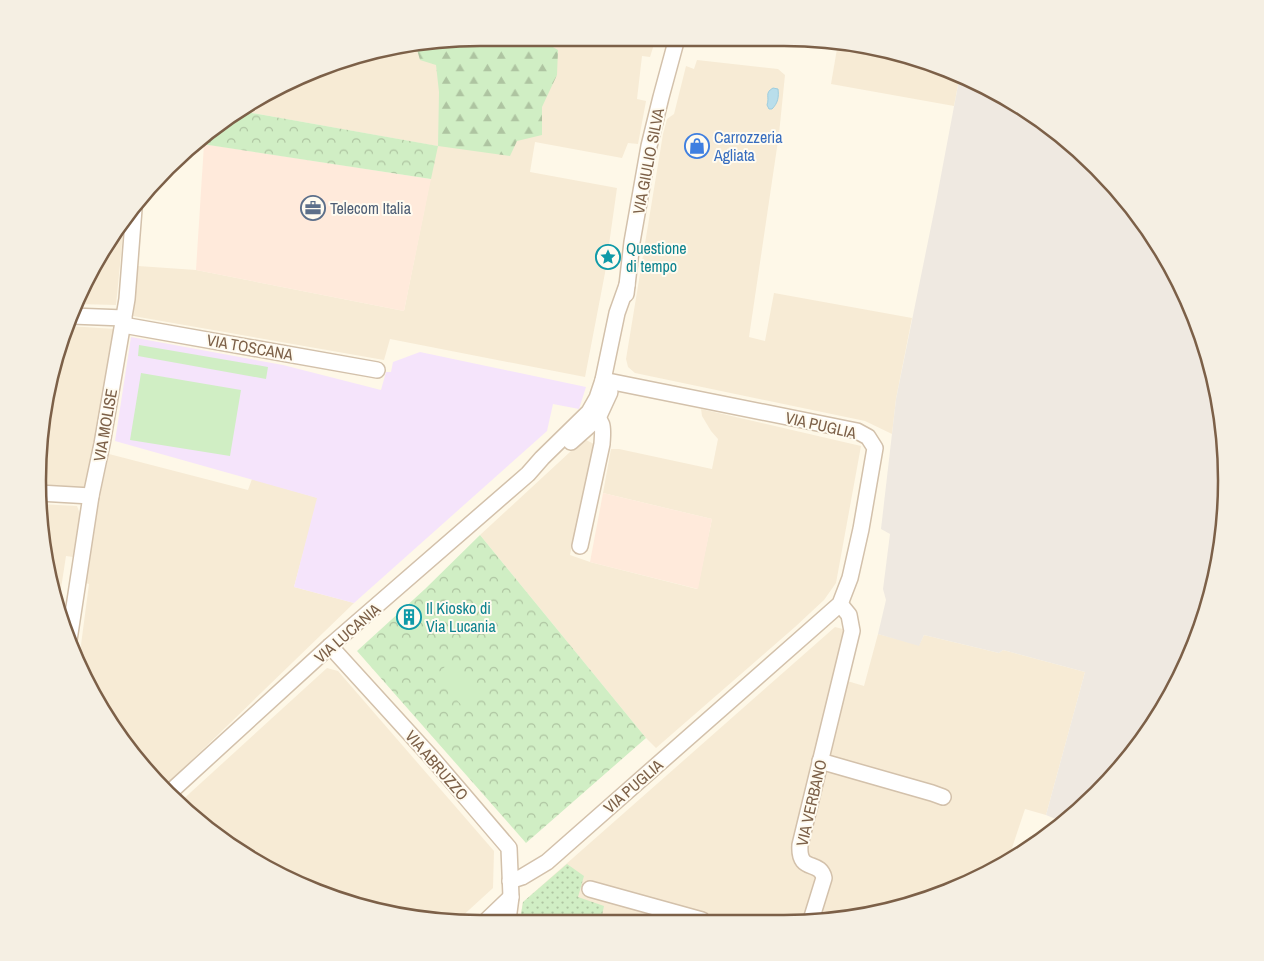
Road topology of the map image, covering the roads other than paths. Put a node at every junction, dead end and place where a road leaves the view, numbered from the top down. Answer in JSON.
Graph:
{"nodes":[{"id":1,"x":676,"y":46,"type":"edge"},
{"id":2,"x":133,"y":220,"type":"edge"},
{"id":3,"x":78,"y":317,"type":"edge"},
{"id":4,"x":123,"y":321,"type":"junction"},
{"id":5,"x":377,"y":370,"type":"dead end"},
{"id":6,"x":608,"y":380,"type":"junction"},
{"id":7,"x":593,"y":415,"type":"junction"},
{"id":8,"x":46,"y":493,"type":"edge"},
{"id":9,"x":91,"y":496,"type":"junction"},
{"id":10,"x":580,"y":546,"type":"dead end"},
{"id":11,"x":840,"y":604,"type":"junction"},
{"id":12,"x":71,"y":626,"type":"edge"},
{"id":13,"x":330,"y":646,"type":"junction"},
{"id":14,"x":820,"y":761,"type":"junction"},
{"id":15,"x":174,"y":789,"type":"edge"},
{"id":16,"x":943,"y":798,"type":"dead end"},
{"id":17,"x":510,"y":881,"type":"junction"},
{"id":18,"x":590,"y":889,"type":"dead end"},
{"id":19,"x":511,"y":897,"type":"junction"},
{"id":20,"x":813,"y":914,"type":"edge"},
{"id":21,"x":492,"y":915,"type":"edge"},
{"id":22,"x":509,"y":915,"type":"edge"},
{"id":23,"x":684,"y":915,"type":"edge"}],
"edges":[{"from":1,"to":6,"type":"street","name":"VIA GIULIO SILVA"},
{"from":2,"to":4,"type":"street","name":"VIA MOLISE"},
{"from":3,"to":4,"type":"street","name":"VIA TOSCANA"},
{"from":4,"to":5,"type":"street","name":"VIA TOSCANA"},
{"from":4,"to":9,"type":"street","name":"VIA MOLISE"},
{"from":6,"to":7,"type":"street","name":"VIA GIULIO SILVA"},
{"from":6,"to":11,"type":"street","name":"VIA PUGLIA"},
{"from":7,"to":10,"type":"street"},
{"from":7,"to":13,"type":"street","name":"VIA LUCANIA"},
{"from":8,"to":9,"type":"street"},
{"from":9,"to":12,"type":"street","name":"VIA MOLISE"},
{"from":11,"to":14,"type":"street","name":"VIA VERBANO"},
{"from":11,"to":17,"type":"street","name":"VIA PUGLIA"},
{"from":13,"to":15,"type":"street","name":"VIA LUCANIA"},
{"from":13,"to":17,"type":"street","name":"VIA ABRUZZO"},
{"from":14,"to":16,"type":"street"},
{"from":14,"to":20,"type":"street","name":"VIA VERBANO"},
{"from":17,"to":19,"type":"street","name":"VIA ABRUZZO"},
{"from":18,"to":23,"type":"street"},
{"from":19,"to":21,"type":"street"},
{"from":19,"to":22,"type":"street","name":"VIA ABRUZZO"}]}
